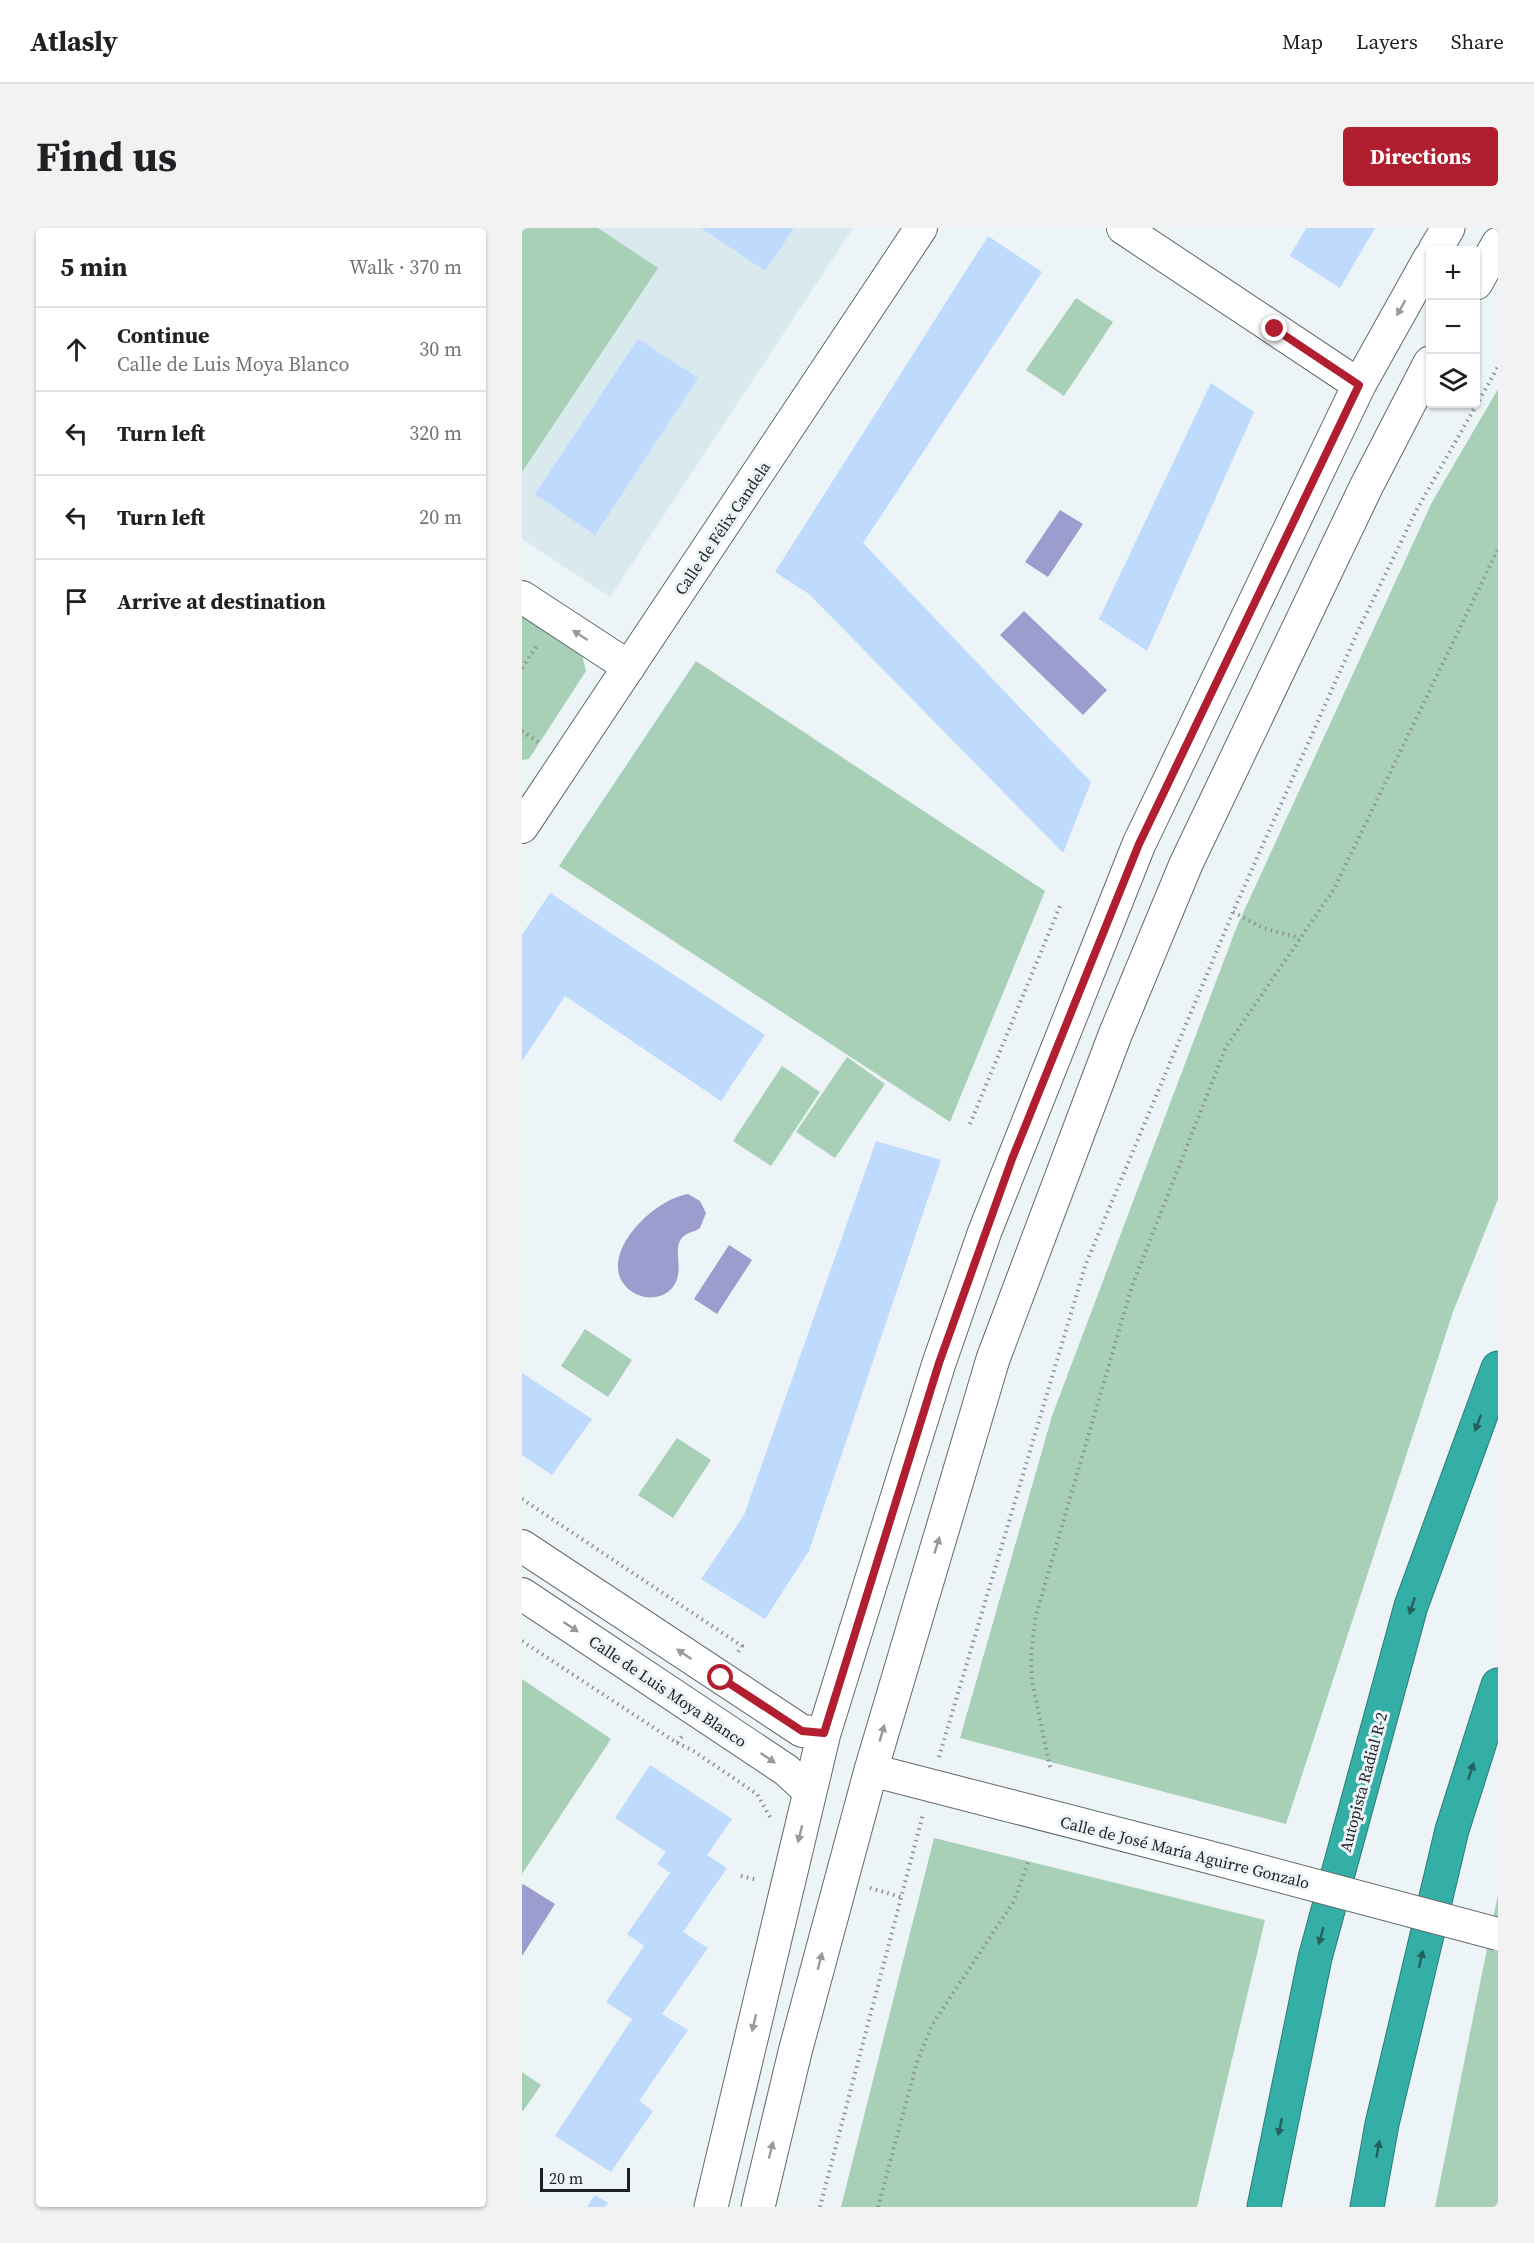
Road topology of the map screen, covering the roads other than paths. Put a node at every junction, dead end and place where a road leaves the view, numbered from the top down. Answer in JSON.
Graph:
{"nodes":[{"id":1,"x":921,"y":228,"type":"edge"},
{"id":2,"x":1123,"y":228,"type":"edge"},
{"id":3,"x":1448,"y":228,"type":"edge"},
{"id":4,"x":1498,"y":244,"type":"edge"},
{"id":5,"x":1437,"y":246,"type":"edge"},
{"id":6,"x":1426,"y":267,"type":"edge"},
{"id":7,"x":1480,"y":276,"type":"edge"},
{"id":8,"x":1426,"y":372,"type":"edge"},
{"id":9,"x":1359,"y":385,"type":"junction"},
{"id":10,"x":522,"y":597,"type":"edge"},
{"id":11,"x":629,"y":667,"type":"junction"},
{"id":12,"x":533,"y":786,"type":"edge"},
{"id":13,"x":522,"y":827,"type":"edge"},
{"id":14,"x":1498,"y":1368,"type":"edge"},
{"id":15,"x":522,"y":1546,"type":"edge"},
{"id":16,"x":522,"y":1594,"type":"edge"},
{"id":17,"x":1498,"y":1685,"type":"edge"},
{"id":18,"x":824,"y":1733,"type":"junction"},
{"id":19,"x":872,"y":1770,"type":"junction"},
{"id":20,"x":810,"y":1792,"type":"junction"},
{"id":21,"x":1498,"y":1934,"type":"edge"},
{"id":22,"x":711,"y":2207,"type":"edge"},
{"id":23,"x":758,"y":2207,"type":"edge"},
{"id":24,"x":1264,"y":2207,"type":"edge"},
{"id":25,"x":1367,"y":2207,"type":"edge"}],
"edges":[{"from":1,"to":11,"type":"street","name":"Calle de Félix Candela"},
{"from":2,"to":9,"type":"street"},
{"from":3,"to":5,"type":"street"},
{"from":4,"to":7,"type":"street"},
{"from":6,"to":9,"type":"street","one_way":true},
{"from":19,"to":8,"type":"street","one_way":true},
{"from":9,"to":18,"type":"street"},
{"from":11,"to":10,"type":"street","one_way":true},
{"from":11,"to":12,"type":"street","name":"Calle de Félix Candela"},
{"from":12,"to":13,"type":"street","name":"Calle de Félix Candela"},
{"from":14,"to":24,"type":"highway","name":"Autopista Radial R-2","one_way":true},
{"from":18,"to":15,"type":"street","one_way":true},
{"from":16,"to":20,"type":"street","name":"Calle de Luis Moya Blanco","one_way":true},
{"from":25,"to":17,"type":"highway","one_way":true},
{"from":18,"to":20,"type":"street"},
{"from":19,"to":21,"type":"street","name":"Calle de José María Aguirre Gonzalo","bridge":true},
{"from":23,"to":19,"type":"street","one_way":true},
{"from":20,"to":22,"type":"street","one_way":true}]}
